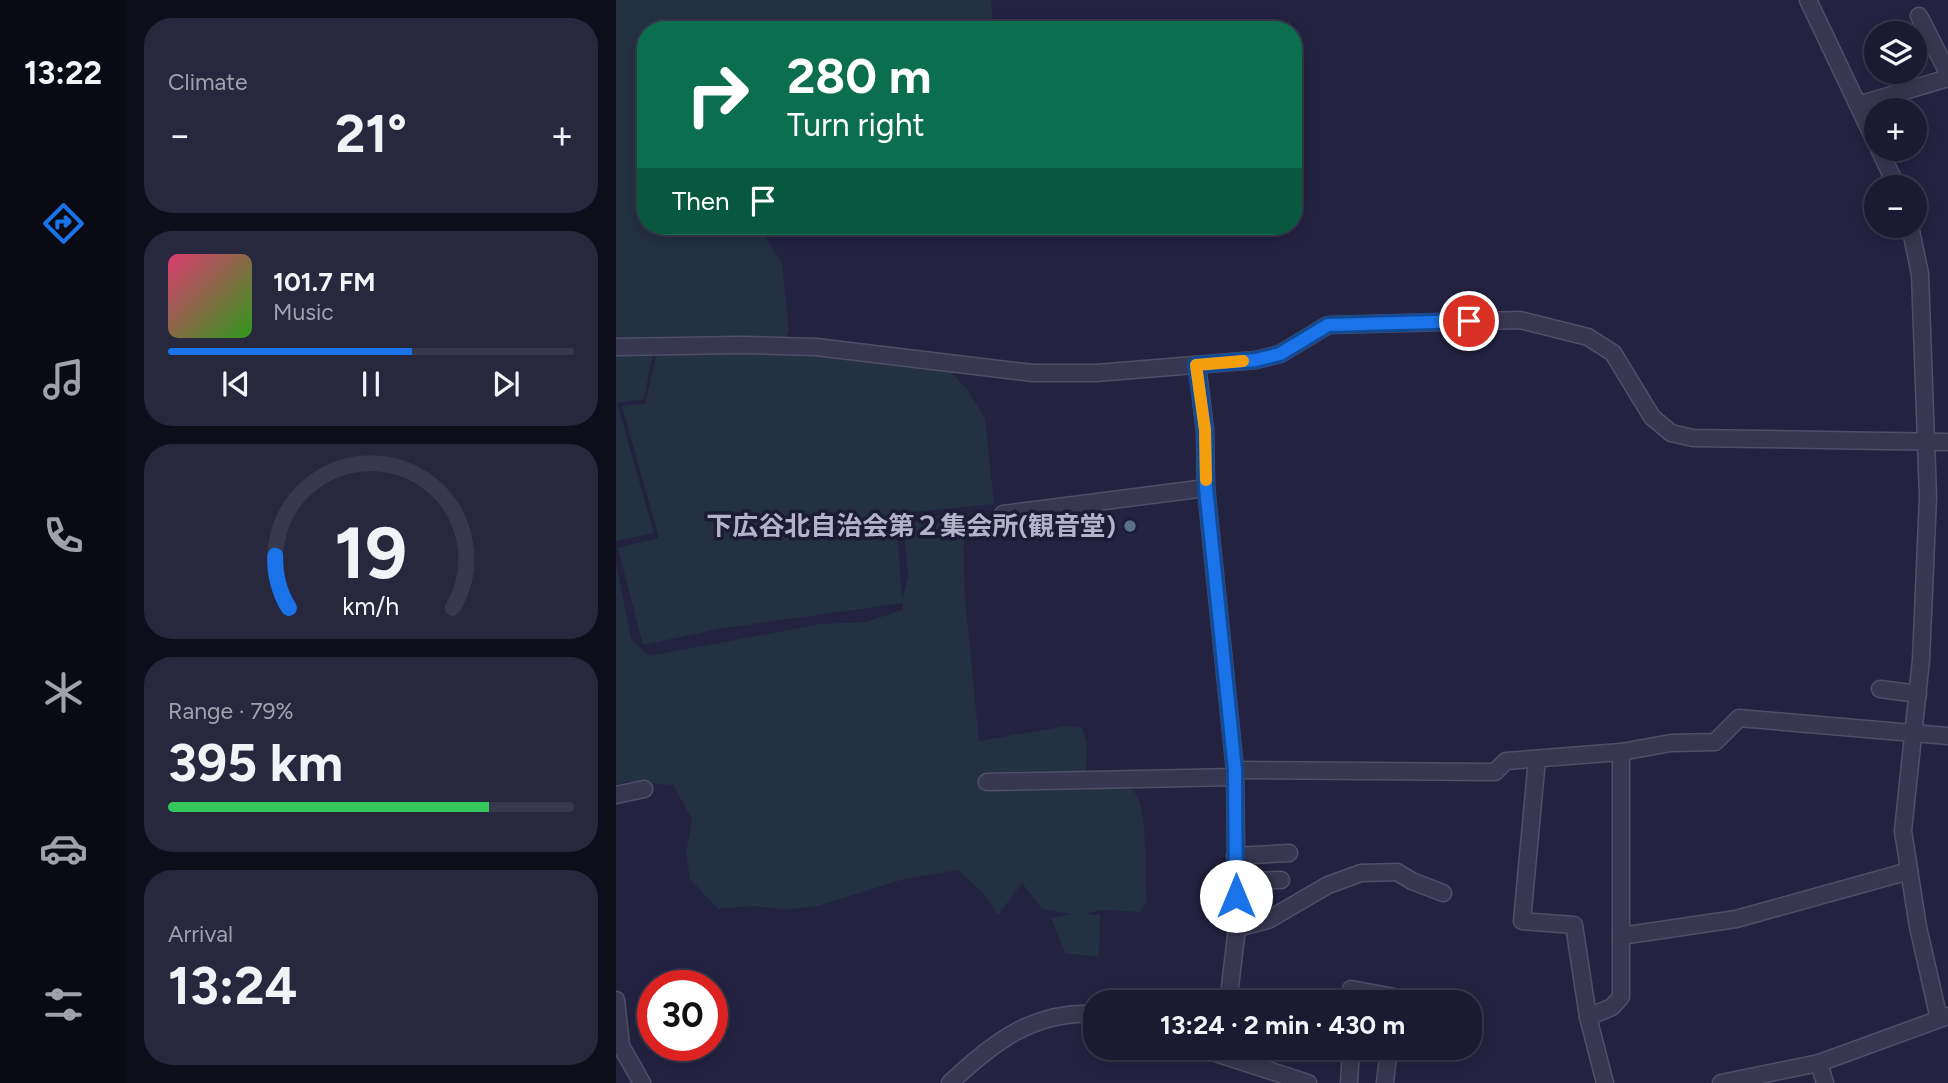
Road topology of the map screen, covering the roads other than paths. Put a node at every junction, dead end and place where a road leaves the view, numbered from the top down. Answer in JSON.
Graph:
{"nodes":[{"id":1,"x":1808,"y":0,"type":"edge"},
{"id":2,"x":1919,"y":16,"type":"dead end"},
{"id":3,"x":1947,"y":76,"type":"edge"},
{"id":4,"x":1858,"y":106,"type":"junction"},
{"id":5,"x":1864,"y":118,"type":"edge"},
{"id":6,"x":1912,"y":238,"type":"edge"},
{"id":7,"x":616,"y":347,"type":"edge"},
{"id":8,"x":1196,"y":365,"type":"junction"},
{"id":9,"x":1926,"y":440,"type":"junction"},
{"id":10,"x":1948,"y":442,"type":"edge"},
{"id":11,"x":1206,"y":488,"type":"junction"},
{"id":12,"x":1003,"y":514,"type":"dead end"},
{"id":13,"x":1880,"y":689,"type":"dead end"},
{"id":14,"x":1918,"y":694,"type":"junction"},
{"id":15,"x":1914,"y":732,"type":"junction"},
{"id":16,"x":1948,"y":736,"type":"edge"},
{"id":17,"x":1621,"y":752,"type":"junction"},
{"id":18,"x":1537,"y":759,"type":"junction"},
{"id":19,"x":1235,"y":773,"type":"junction"},
{"id":20,"x":987,"y":782,"type":"dead end"},
{"id":21,"x":644,"y":789,"type":"dead end"},
{"id":22,"x":616,"y":795,"type":"edge"},
{"id":23,"x":1289,"y":853,"type":"dead end"},
{"id":24,"x":1236,"y":856,"type":"junction"},
{"id":25,"x":1909,"y":871,"type":"junction"},
{"id":26,"x":1281,"y":880,"type":"dead end"},
{"id":27,"x":1236,"y":881,"type":"junction"},
{"id":28,"x":1443,"y":893,"type":"dead end"},
{"id":29,"x":1237,"y":928,"type":"junction"},
{"id":30,"x":1621,"y":936,"type":"junction"},
{"id":31,"x":1230,"y":990,"type":"edge"},
{"id":32,"x":616,"y":1000,"type":"edge"},
{"id":33,"x":1083,"y":1014,"type":"edge"},
{"id":34,"x":1588,"y":1017,"type":"junction"},
{"id":35,"x":1943,"y":1018,"type":"edge"},
{"id":36,"x":1245,"y":1060,"type":"edge"},
{"id":37,"x":1350,"y":1060,"type":"edge"},
{"id":38,"x":1388,"y":1060,"type":"edge"},
{"id":39,"x":1819,"y":1063,"type":"junction"},
{"id":40,"x":642,"y":1083,"type":"edge"},
{"id":41,"x":950,"y":1083,"type":"edge"},
{"id":42,"x":1308,"y":1083,"type":"edge"},
{"id":43,"x":1349,"y":1083,"type":"edge"},
{"id":44,"x":1385,"y":1083,"type":"edge"},
{"id":45,"x":1605,"y":1083,"type":"edge"},
{"id":46,"x":1721,"y":1083,"type":"edge"},
{"id":47,"x":1825,"y":1083,"type":"edge"}],
"edges":[{"from":1,"to":4,"type":"street"},
{"from":2,"to":3,"type":"street"},
{"from":3,"to":4,"type":"street"},
{"from":4,"to":5,"type":"street"},
{"from":6,"to":9,"type":"street"},
{"from":7,"to":8,"type":"street"},
{"from":8,"to":9,"type":"street"},
{"from":8,"to":11,"type":"street"},
{"from":9,"to":10,"type":"street"},
{"from":9,"to":14,"type":"street"},
{"from":11,"to":12,"type":"street"},
{"from":11,"to":19,"type":"street"},
{"from":13,"to":14,"type":"street"},
{"from":14,"to":15,"type":"street"},
{"from":15,"to":16,"type":"street"},
{"from":15,"to":17,"type":"street"},
{"from":15,"to":25,"type":"street"},
{"from":17,"to":18,"type":"street"},
{"from":17,"to":30,"type":"street"},
{"from":18,"to":19,"type":"street"},
{"from":18,"to":34,"type":"street"},
{"from":19,"to":20,"type":"street"},
{"from":19,"to":24,"type":"street"},
{"from":21,"to":22,"type":"street"},
{"from":23,"to":24,"type":"street"},
{"from":24,"to":27,"type":"street"},
{"from":25,"to":30,"type":"street"},
{"from":25,"to":35,"type":"street"},
{"from":26,"to":27,"type":"street"},
{"from":27,"to":29,"type":"street"},
{"from":28,"to":29,"type":"street"},
{"from":29,"to":31,"type":"street"},
{"from":30,"to":34,"type":"street"},
{"from":32,"to":40,"type":"street"},
{"from":33,"to":41,"type":"street"},
{"from":34,"to":45,"type":"street"},
{"from":35,"to":39,"type":"street"},
{"from":36,"to":42,"type":"street"},
{"from":37,"to":43,"type":"street"},
{"from":38,"to":44,"type":"street"},
{"from":39,"to":46,"type":"street"},
{"from":39,"to":47,"type":"street"}]}
